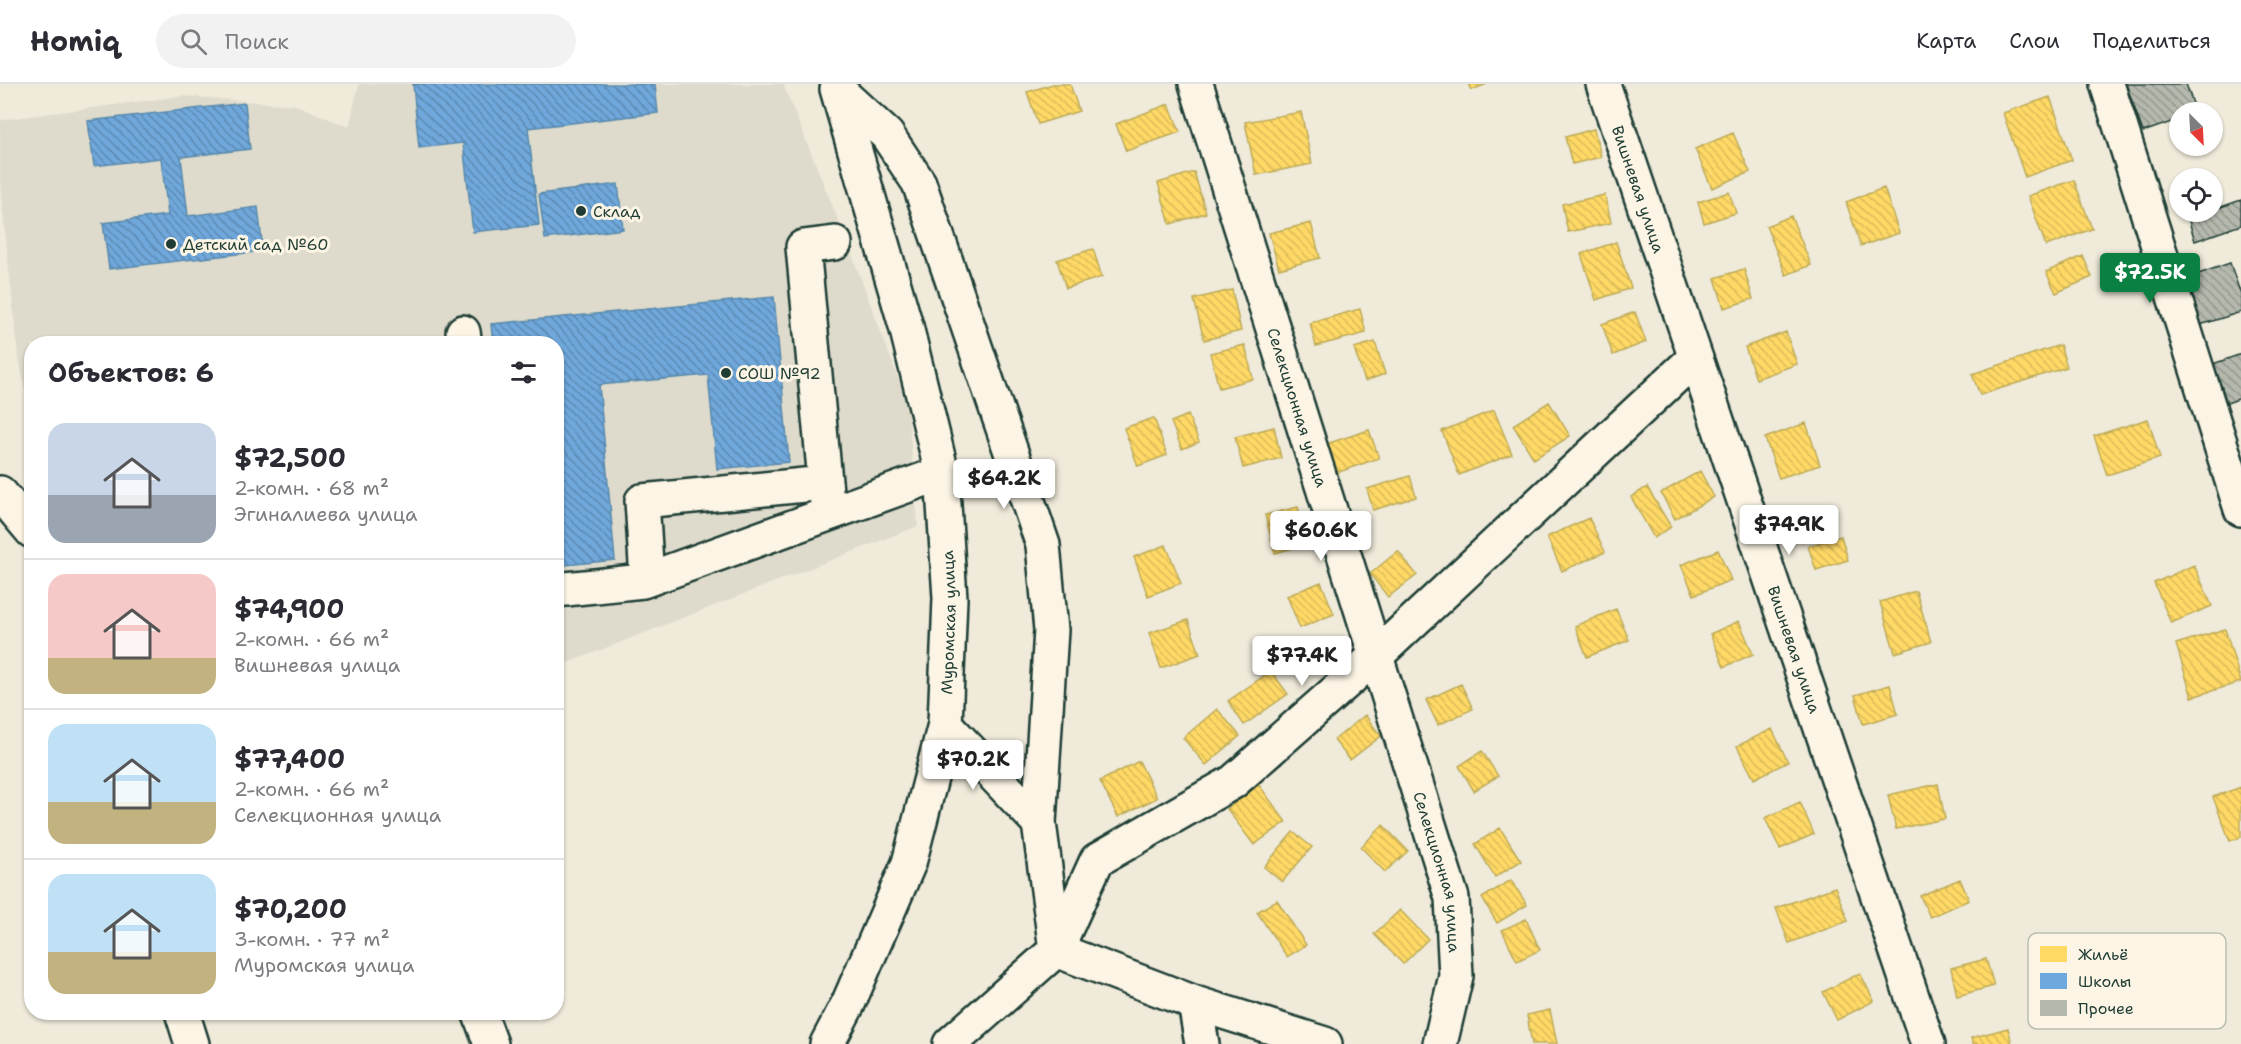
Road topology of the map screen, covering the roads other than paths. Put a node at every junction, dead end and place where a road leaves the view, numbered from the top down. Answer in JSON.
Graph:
{"nodes":[{"id":1,"x":1196,"y":84,"type":"edge"},
{"id":2,"x":1603,"y":84,"type":"edge"},
{"id":3,"x":2107,"y":84,"type":"edge"},
{"id":4,"x":837,"y":87,"type":"edge"},
{"id":5,"x":835,"y":243,"type":"dead end"},
{"id":6,"x":1695,"y":358,"type":"junction"},
{"id":7,"x":942,"y":473,"type":"junction"},
{"id":8,"x":0,"y":493,"type":"edge"},
{"id":9,"x":827,"y":498,"type":"junction"},
{"id":10,"x":2241,"y":508,"type":"edge"},
{"id":11,"x":24,"y":522,"type":"edge"},
{"id":12,"x":647,"y":579,"type":"junction"},
{"id":13,"x":564,"y":589,"type":"edge"},
{"id":14,"x":1377,"y":655,"type":"junction"},
{"id":15,"x":945,"y":724,"type":"junction"},
{"id":16,"x":1039,"y":823,"type":"junction"},
{"id":17,"x":1056,"y":950,"type":"junction"},
{"id":18,"x":1195,"y":1003,"type":"junction"},
{"id":19,"x":184,"y":1020,"type":"edge"},
{"id":20,"x":482,"y":1020,"type":"edge"},
{"id":21,"x":192,"y":1044,"type":"edge"},
{"id":22,"x":491,"y":1044,"type":"edge"},
{"id":23,"x":826,"y":1044,"type":"edge"},
{"id":24,"x":950,"y":1044,"type":"edge"},
{"id":25,"x":1203,"y":1044,"type":"edge"},
{"id":26,"x":1325,"y":1044,"type":"edge"},
{"id":27,"x":1440,"y":1044,"type":"edge"},
{"id":28,"x":1928,"y":1044,"type":"edge"}],
"edges":[{"from":1,"to":14,"type":"street","name":"Селекционная улица"},
{"from":2,"to":6,"type":"street","name":"Вишневая улица"},
{"from":3,"to":10,"type":"street"},
{"from":4,"to":7,"type":"street","name":"Муромская улица"},
{"from":4,"to":16,"type":"street"},
{"from":5,"to":9,"type":"street"},
{"from":6,"to":14,"type":"street"},
{"from":6,"to":28,"type":"street","name":"Вишневая улица"},
{"from":7,"to":9,"type":"street"},
{"from":7,"to":15,"type":"street","name":"Муромская улица"},
{"from":8,"to":11,"type":"street"},
{"from":9,"to":12,"type":"street"},
{"from":9,"to":12,"type":"street"},
{"from":12,"to":13,"type":"street"},
{"from":14,"to":17,"type":"street"},
{"from":14,"to":27,"type":"street","name":"Селекционная улица"},
{"from":15,"to":16,"type":"street"},
{"from":15,"to":23,"type":"street","name":"Муромская улица"},
{"from":16,"to":17,"type":"street"},
{"from":17,"to":18,"type":"street"},
{"from":17,"to":24,"type":"street"},
{"from":18,"to":25,"type":"street"},
{"from":18,"to":26,"type":"street"},
{"from":19,"to":21,"type":"street"},
{"from":20,"to":22,"type":"street"}]}
